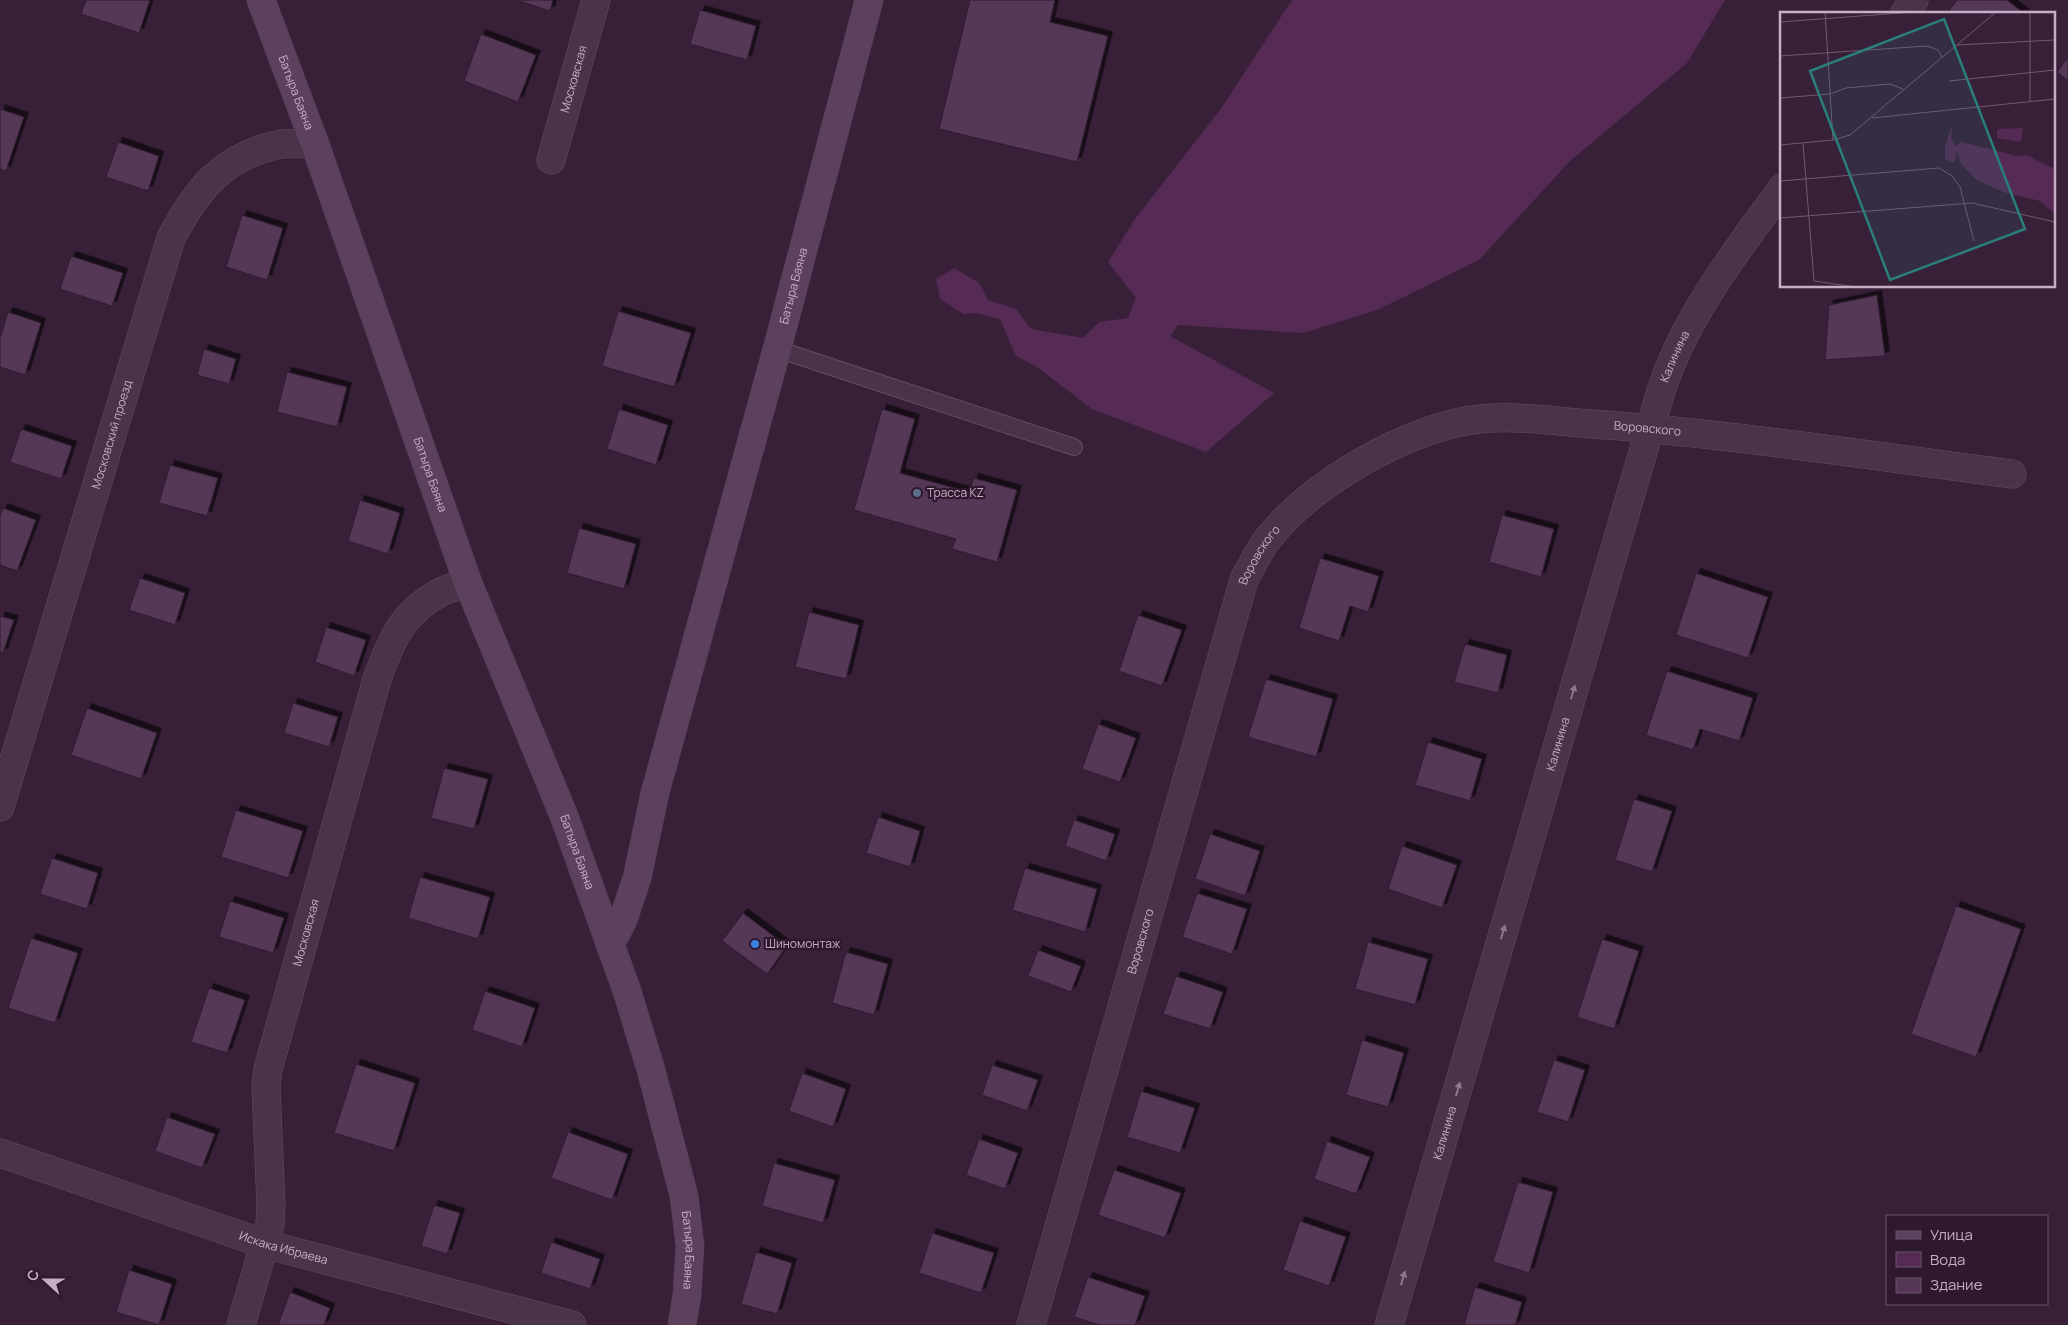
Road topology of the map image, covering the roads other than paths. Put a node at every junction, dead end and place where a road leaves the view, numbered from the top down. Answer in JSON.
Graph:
{"nodes":[{"id":1,"x":261,"y":0,"type":"edge"},
{"id":2,"x":596,"y":0,"type":"edge"},
{"id":3,"x":869,"y":0,"type":"edge"},
{"id":4,"x":1914,"y":0,"type":"edge"},
{"id":5,"x":1905,"y":12,"type":"edge"},
{"id":6,"x":315,"y":144,"type":"junction"},
{"id":7,"x":551,"y":160,"type":"dead end"},
{"id":8,"x":1780,"y":191,"type":"edge"},
{"id":9,"x":777,"y":349,"type":"junction"},
{"id":10,"x":1650,"y":428,"type":"junction"},
{"id":11,"x":1074,"y":447,"type":"dead end"},
{"id":12,"x":2012,"y":474,"type":"dead end"},
{"id":13,"x":468,"y":582,"type":"junction"},
{"id":14,"x":0,"y":807,"type":"edge"},
{"id":15,"x":610,"y":945,"type":"junction"},
{"id":16,"x":0,"y":1153,"type":"edge"},
{"id":17,"x":265,"y":1244,"type":"junction"},
{"id":18,"x":241,"y":1325,"type":"edge"},
{"id":19,"x":572,"y":1325,"type":"edge"},
{"id":20,"x":682,"y":1325,"type":"edge"},
{"id":21,"x":1031,"y":1325,"type":"edge"},
{"id":22,"x":1390,"y":1325,"type":"edge"}],
"edges":[{"from":1,"to":6,"type":"street","name":"Батыра Баяна"},
{"from":2,"to":7,"type":"street","name":"Московская"},
{"from":3,"to":9,"type":"street","name":"Батыра Баяна"},
{"from":4,"to":5,"type":"street"},
{"from":6,"to":13,"type":"street","name":"Батыра Баяна"},
{"from":6,"to":14,"type":"street","name":"Московский проезд"},
{"from":8,"to":10,"type":"street","name":"Калинина"},
{"from":9,"to":11,"type":"lane"},
{"from":9,"to":15,"type":"street","name":"Батыра Баяна"},
{"from":10,"to":12,"type":"street","name":"Воровского"},
{"from":10,"to":21,"type":"street","name":"Воровского"},
{"from":22,"to":10,"type":"street","name":"Калинина","one_way":true},
{"from":13,"to":15,"type":"street","name":"Батыра Баяна"},
{"from":13,"to":17,"type":"street","name":"Московская"},
{"from":15,"to":20,"type":"street","name":"Батыра Баяна"},
{"from":16,"to":17,"type":"street","name":"Искака Ибраева"},
{"from":17,"to":18,"type":"street","name":"Московская"},
{"from":17,"to":19,"type":"street","name":"Искака Ибраева"}]}
